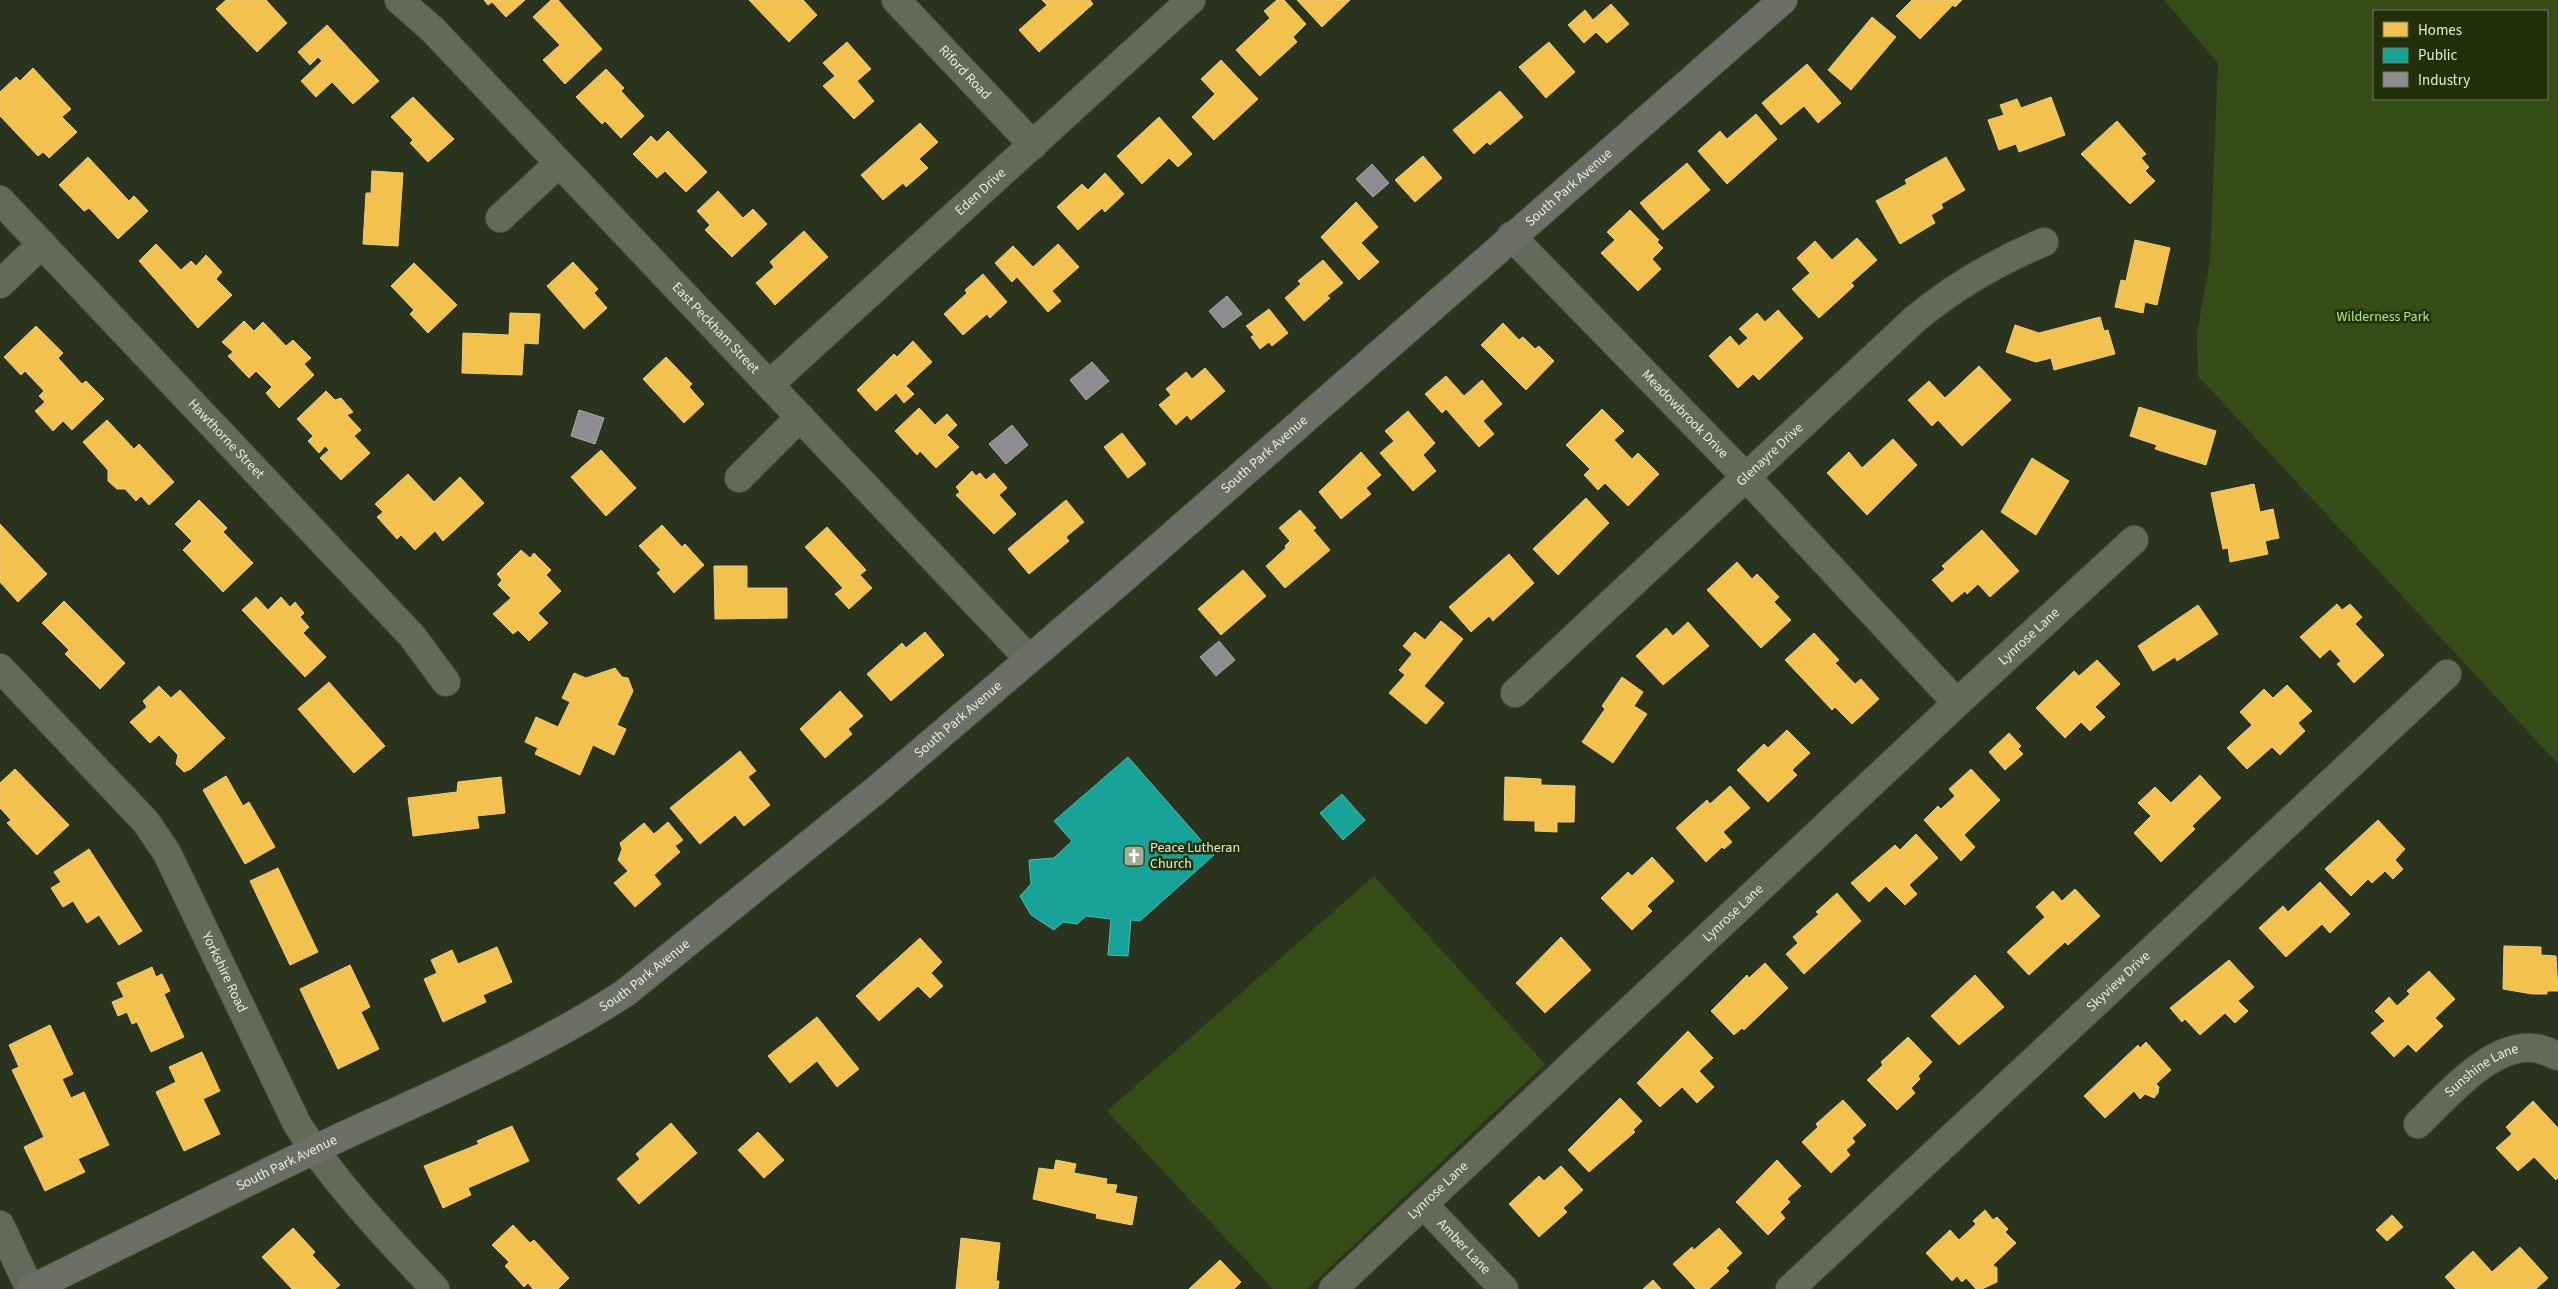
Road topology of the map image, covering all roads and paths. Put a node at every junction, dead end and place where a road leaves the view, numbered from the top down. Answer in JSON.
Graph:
{"nodes":[{"id":1,"x":399,"y":0,"type":"edge"},
{"id":2,"x":896,"y":0,"type":"edge"},
{"id":3,"x":1190,"y":0,"type":"edge"},
{"id":4,"x":1783,"y":0,"type":"edge"},
{"id":5,"x":1033,"y":145,"type":"junction"},
{"id":6,"x":558,"y":164,"type":"junction"},
{"id":7,"x":0,"y":200,"type":"edge"},
{"id":8,"x":500,"y":218,"type":"dead end"},
{"id":9,"x":1511,"y":236,"type":"junction"},
{"id":10,"x":2044,"y":242,"type":"dead end"},
{"id":11,"x":42,"y":244,"type":"junction"},
{"id":12,"x":0,"y":284,"type":"edge"},
{"id":13,"x":770,"y":384,"type":"junction"},
{"id":14,"x":800,"y":417,"type":"junction"},
{"id":15,"x":1745,"y":476,"type":"junction"},
{"id":16,"x":739,"y":478,"type":"dead end"},
{"id":17,"x":2134,"y":540,"type":"dead end"},
{"id":18,"x":1028,"y":660,"type":"junction"},
{"id":19,"x":0,"y":668,"type":"edge"},
{"id":20,"x":2447,"y":674,"type":"dead end"},
{"id":21,"x":446,"y":682,"type":"dead end"},
{"id":22,"x":1515,"y":694,"type":"dead end"},
{"id":23,"x":1958,"y":703,"type":"junction"},
{"id":24,"x":2558,"y":1056,"type":"edge"},
{"id":25,"x":2418,"y":1124,"type":"dead end"},
{"id":26,"x":314,"y":1150,"type":"junction"},
{"id":27,"x":1423,"y":1204,"type":"junction"},
{"id":28,"x":0,"y":1225,"type":"edge"},
{"id":29,"x":30,"y":1289,"type":"edge"},
{"id":30,"x":435,"y":1289,"type":"edge"},
{"id":31,"x":1333,"y":1289,"type":"edge"},
{"id":32,"x":1504,"y":1289,"type":"edge"},
{"id":33,"x":1790,"y":1289,"type":"edge"}],
"edges":[{"from":1,"to":6,"type":"street","name":"East Peckham Street"},
{"from":2,"to":5,"type":"street","name":"Riford Road"},
{"from":3,"to":5,"type":"street","name":"Eden Drive"},
{"from":4,"to":9,"type":"main road","name":"South Park Avenue"},
{"from":5,"to":13,"type":"street","name":"Eden Drive"},
{"from":6,"to":8,"type":"street"},
{"from":6,"to":13,"type":"street","name":"East Peckham Street"},
{"from":7,"to":11,"type":"street","name":"Hawthorne Street"},
{"from":9,"to":15,"type":"street","name":"Meadowbrook Drive"},
{"from":9,"to":18,"type":"main road","name":"South Park Avenue"},
{"from":10,"to":15,"type":"street","name":"Glenayre Drive"},
{"from":11,"to":12,"type":"street"},
{"from":11,"to":21,"type":"street","name":"Hawthorne Street"},
{"from":13,"to":14,"type":"street","name":"East Peckham Street"},
{"from":14,"to":16,"type":"street"},
{"from":14,"to":18,"type":"street","name":"East Peckham Street"},
{"from":15,"to":22,"type":"street","name":"Glenayre Drive"},
{"from":15,"to":23,"type":"street","name":"Meadowbrook Drive"},
{"from":17,"to":23,"type":"street","name":"Lynrose Lane"},
{"from":18,"to":26,"type":"main road","name":"South Park Avenue"},
{"from":19,"to":26,"type":"street","name":"Yorkshire Road"},
{"from":20,"to":33,"type":"street","name":"Skyview Drive"},
{"from":23,"to":27,"type":"street","name":"Lynrose Lane"},
{"from":24,"to":25,"type":"street","name":"Sunshine Lane"},
{"from":26,"to":29,"type":"main road","name":"South Park Avenue"},
{"from":26,"to":30,"type":"street","name":"Yorkshire Road"},
{"from":27,"to":31,"type":"street","name":"Lynrose Lane"},
{"from":27,"to":32,"type":"street","name":"Amber Lane"},
{"from":28,"to":29,"type":"street"}]}
